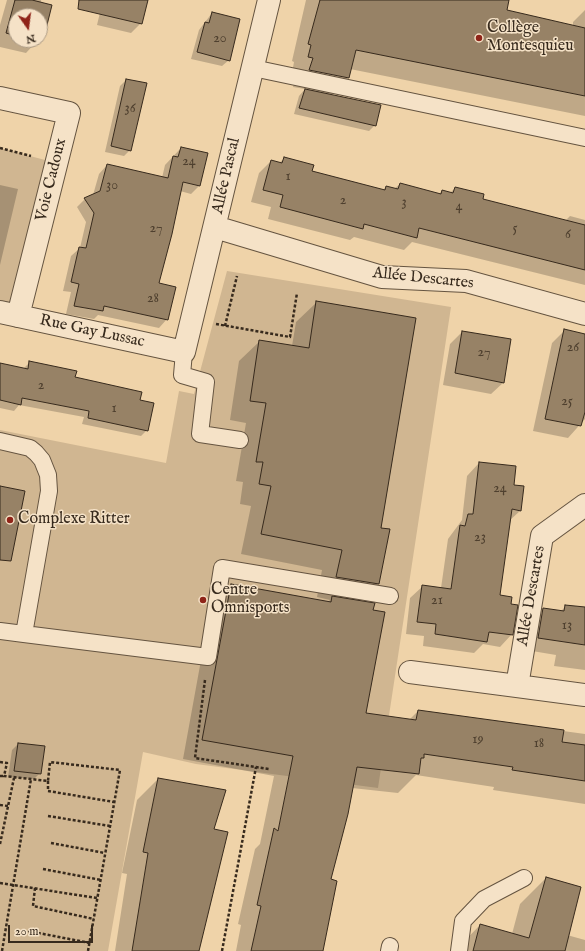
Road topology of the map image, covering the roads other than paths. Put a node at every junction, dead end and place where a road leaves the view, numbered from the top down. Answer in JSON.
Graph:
{"nodes":[{"id":1,"x":269,"y":0,"type":"edge"},
{"id":2,"x":253,"y":68,"type":"junction"},
{"id":3,"x":0,"y":98,"type":"edge"},
{"id":4,"x":585,"y":138,"type":"edge"},
{"id":5,"x":215,"y":227,"type":"junction"},
{"id":6,"x":9,"y":314,"type":"edge"},
{"id":7,"x":585,"y":314,"type":"edge"},
{"id":8,"x":184,"y":352,"type":"junction"},
{"id":9,"x":240,"y":440,"type":"dead end"},
{"id":10,"x":0,"y":441,"type":"edge"},
{"id":11,"x":585,"y":505,"type":"edge"},
{"id":12,"x":390,"y":596,"type":"dead end"},
{"id":13,"x":0,"y":631,"type":"edge"},
{"id":14,"x":24,"y":634,"type":"junction"},
{"id":15,"x":410,"y":672,"type":"dead end"},
{"id":16,"x":516,"y":686,"type":"junction"},
{"id":17,"x":585,"y":695,"type":"edge"},
{"id":18,"x":524,"y":878,"type":"dead end"},
{"id":19,"x":459,"y":951,"type":"edge"}],
"edges":[{"from":1,"to":2,"type":"street","name":"Allée Pascal"},
{"from":2,"to":4,"type":"lane"},
{"from":2,"to":5,"type":"street","name":"Allée Pascal"},
{"from":3,"to":6,"type":"street","name":"Voie Cadoux"},
{"from":5,"to":7,"type":"street","name":"Allée Descartes"},
{"from":5,"to":8,"type":"street","name":"Allée Pascal"},
{"from":6,"to":8,"type":"street","name":"Rue Gay Lussac"},
{"from":8,"to":9,"type":"lane"},
{"from":10,"to":14,"type":"lane"},
{"from":11,"to":16,"type":"street","name":"Allée Descartes"},
{"from":12,"to":14,"type":"lane"},
{"from":13,"to":14,"type":"lane"},
{"from":15,"to":16,"type":"street"},
{"from":16,"to":17,"type":"street"},
{"from":18,"to":19,"type":"lane"}]}
